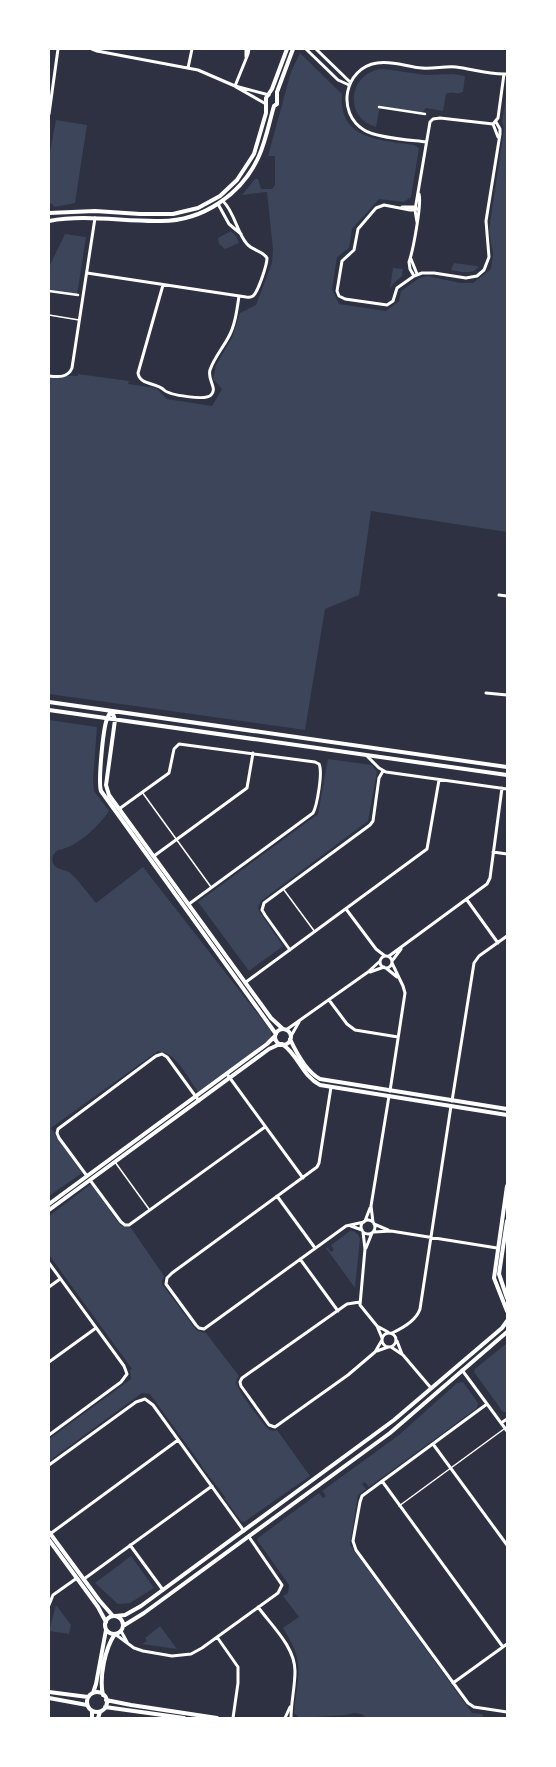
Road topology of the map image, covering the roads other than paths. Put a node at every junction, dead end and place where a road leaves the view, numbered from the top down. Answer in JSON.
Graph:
{"nodes":[{"id":1,"x":92,"y":49,"type":"edge"},
{"id":2,"x":192,"y":49,"type":"edge"},
{"id":3,"x":246,"y":49,"type":"edge"},
{"id":4,"x":249,"y":49,"type":"edge"},
{"id":5,"x":287,"y":49,"type":"edge"},
{"id":6,"x":293,"y":49,"type":"edge"},
{"id":7,"x":306,"y":49,"type":"edge"},
{"id":8,"x":316,"y":49,"type":"edge"},
{"id":9,"x":59,"y":50,"type":"edge"},
{"id":10,"x":246,"y":58,"type":"junction"},
{"id":11,"x":188,"y":68,"type":"junction"},
{"id":12,"x":505,"y":74,"type":"edge"},
{"id":13,"x":49,"y":84,"type":"edge"},
{"id":14,"x":54,"y":84,"type":"junction"},
{"id":15,"x":349,"y":84,"type":"junction"},
{"id":16,"x":235,"y":86,"type":"junction"},
{"id":17,"x":269,"y":95,"type":"junction"},
{"id":18,"x":276,"y":97,"type":"junction"},
{"id":19,"x":266,"y":104,"type":"junction"},
{"id":20,"x":274,"y":106,"type":"junction"},
{"id":21,"x":380,"y":107,"type":"dead end"},
{"id":22,"x":49,"y":112,"type":"edge"},
{"id":23,"x":425,"y":114,"type":"dead end"},
{"id":24,"x":494,"y":123,"type":"junction"},
{"id":25,"x":426,"y":142,"type":"junction"},
{"id":26,"x":418,"y":192,"type":"junction"},
{"id":27,"x":220,"y":196,"type":"junction"},
{"id":28,"x":215,"y":199,"type":"junction"},
{"id":29,"x":223,"y":200,"type":"junction"},
{"id":30,"x":218,"y":204,"type":"junction"},
{"id":31,"x":415,"y":208,"type":"junction"},
{"id":32,"x":419,"y":209,"type":"junction"},
{"id":33,"x":49,"y":213,"type":"edge"},
{"id":34,"x":95,"y":218,"type":"junction"},
{"id":35,"x":49,"y":222,"type":"edge"},
{"id":36,"x":417,"y":222,"type":"junction"},
{"id":37,"x":242,"y":235,"type":"junction"},
{"id":38,"x":87,"y":273,"type":"junction"},
{"id":39,"x":416,"y":275,"type":"junction"},
{"id":40,"x":163,"y":285,"type":"junction"},
{"id":41,"x":49,"y":291,"type":"edge"},
{"id":42,"x":78,"y":296,"type":"dead end"},
{"id":43,"x":239,"y":296,"type":"junction"},
{"id":44,"x":49,"y":315,"type":"edge"},
{"id":45,"x":80,"y":320,"type":"junction"},
{"id":46,"x":49,"y":376,"type":"edge"},
{"id":47,"x":500,"y":595,"type":"dead end"},
{"id":48,"x":507,"y":596,"type":"edge"},
{"id":49,"x":486,"y":693,"type":"dead end"},
{"id":50,"x":507,"y":695,"type":"edge"},
{"id":51,"x":49,"y":702,"type":"edge"},
{"id":52,"x":49,"y":710,"type":"edge"},
{"id":53,"x":112,"y":711,"type":"junction"},
{"id":54,"x":107,"y":719,"type":"junction"},
{"id":55,"x":115,"y":720,"type":"junction"},
{"id":56,"x":253,"y":753,"type":"junction"},
{"id":57,"x":367,"y":756,"type":"junction"},
{"id":58,"x":507,"y":767,"type":"edge"},
{"id":59,"x":383,"y":771,"type":"junction"},
{"id":60,"x":507,"y":776,"type":"edge"},
{"id":61,"x":439,"y":780,"type":"junction"},
{"id":62,"x":502,"y":788,"type":"junction"},
{"id":63,"x":507,"y":789,"type":"edge"},
{"id":64,"x":142,"y":792,"type":"junction"},
{"id":65,"x":117,"y":811,"type":"junction"},
{"id":66,"x":177,"y":839,"type":"junction"},
{"id":67,"x":493,"y":852,"type":"junction"},
{"id":68,"x":507,"y":854,"type":"edge"},
{"id":69,"x":154,"y":856,"type":"junction"},
{"id":70,"x":150,"y":859,"type":"junction"},
{"id":71,"x":212,"y":887,"type":"junction"},
{"id":72,"x":283,"y":888,"type":"junction"},
{"id":73,"x":467,"y":900,"type":"junction"},
{"id":74,"x":189,"y":904,"type":"junction"},
{"id":75,"x":185,"y":907,"type":"junction"},
{"id":76,"x":346,"y":909,"type":"junction"},
{"id":77,"x":314,"y":932,"type":"junction"},
{"id":78,"x":507,"y":936,"type":"edge"},
{"id":79,"x":498,"y":942,"type":"junction"},
{"id":80,"x":376,"y":948,"type":"junction"},
{"id":81,"x":402,"y":948,"type":"junction"},
{"id":82,"x":290,"y":950,"type":"junction"},
{"id":83,"x":387,"y":956,"type":"junction"},
{"id":84,"x":380,"y":960,"type":"junction"},
{"id":85,"x":392,"y":962,"type":"junction"},
{"id":86,"x":385,"y":967,"type":"junction"},
{"id":87,"x":368,"y":972,"type":"junction"},
{"id":88,"x":398,"y":978,"type":"junction"},
{"id":89,"x":244,"y":984,"type":"junction"},
{"id":90,"x":329,"y":1000,"type":"junction"},
{"id":91,"x":300,"y":1021,"type":"junction"},
{"id":92,"x":285,"y":1029,"type":"junction"},
{"id":93,"x":275,"y":1035,"type":"junction"},
{"id":94,"x":290,"y":1037,"type":"junction"},
{"id":95,"x":398,"y":1037,"type":"junction"},
{"id":96,"x":281,"y":1044,"type":"junction"},
{"id":97,"x":227,"y":1074,"type":"junction"},
{"id":98,"x":230,"y":1078,"type":"junction"},
{"id":99,"x":331,"y":1087,"type":"junction"},
{"id":100,"x":389,"y":1094,"type":"junction"},
{"id":101,"x":196,"y":1097,"type":"junction"},
{"id":102,"x":199,"y":1101,"type":"junction"},
{"id":103,"x":452,"y":1101,"type":"junction"},
{"id":104,"x":451,"y":1106,"type":"junction"},
{"id":105,"x":507,"y":1109,"type":"edge"},
{"id":106,"x":507,"y":1115,"type":"edge"},
{"id":107,"x":265,"y":1127,"type":"junction"},
{"id":108,"x":115,"y":1162,"type":"junction"},
{"id":109,"x":87,"y":1176,"type":"junction"},
{"id":110,"x":302,"y":1178,"type":"junction"},
{"id":111,"x":90,"y":1180,"type":"junction"},
{"id":112,"x":507,"y":1186,"type":"edge"},
{"id":113,"x":277,"y":1196,"type":"junction"},
{"id":114,"x":49,"y":1204,"type":"edge"},
{"id":115,"x":371,"y":1206,"type":"junction"},
{"id":116,"x":49,"y":1210,"type":"edge"},
{"id":117,"x":150,"y":1211,"type":"junction"},
{"id":118,"x":507,"y":1221,"type":"edge"},
{"id":119,"x":364,"y":1222,"type":"junction"},
{"id":120,"x":374,"y":1223,"type":"junction"},
{"id":121,"x":350,"y":1225,"type":"junction"},
{"id":122,"x":363,"y":1231,"type":"junction"},
{"id":123,"x":391,"y":1231,"type":"junction"},
{"id":124,"x":373,"y":1232,"type":"junction"},
{"id":125,"x":431,"y":1237,"type":"junction"},
{"id":126,"x":315,"y":1248,"type":"junction"},
{"id":127,"x":497,"y":1248,"type":"junction"},
{"id":128,"x":503,"y":1248,"type":"junction"},
{"id":129,"x":365,"y":1249,"type":"junction"},
{"id":130,"x":300,"y":1259,"type":"junction"},
{"id":131,"x":49,"y":1263,"type":"edge"},
{"id":132,"x":60,"y":1279,"type":"junction"},
{"id":133,"x":49,"y":1287,"type":"edge"},
{"id":134,"x":507,"y":1298,"type":"edge"},
{"id":135,"x":360,"y":1302,"type":"junction"},
{"id":136,"x":338,"y":1311,"type":"junction"},
{"id":137,"x":507,"y":1311,"type":"edge"},
{"id":138,"x":507,"y":1321,"type":"edge"},
{"id":139,"x":377,"y":1326,"type":"junction"},
{"id":140,"x":96,"y":1328,"type":"junction"},
{"id":141,"x":403,"y":1328,"type":"junction"},
{"id":142,"x":507,"y":1332,"type":"edge"},
{"id":143,"x":390,"y":1333,"type":"junction"},
{"id":144,"x":382,"y":1339,"type":"junction"},
{"id":145,"x":397,"y":1340,"type":"junction"},
{"id":146,"x":389,"y":1347,"type":"junction"},
{"id":147,"x":375,"y":1352,"type":"junction"},
{"id":148,"x":403,"y":1355,"type":"junction"},
{"id":149,"x":49,"y":1362,"type":"edge"},
{"id":150,"x":457,"y":1365,"type":"junction"},
{"id":151,"x":462,"y":1370,"type":"junction"},
{"id":152,"x":431,"y":1388,"type":"junction"},
{"id":153,"x":436,"y":1394,"type":"junction"},
{"id":154,"x":487,"y":1404,"type":"junction"},
{"id":155,"x":507,"y":1419,"type":"edge"},
{"id":156,"x":501,"y":1423,"type":"junction"},
{"id":157,"x":506,"y":1430,"type":"edge"},
{"id":158,"x":49,"y":1435,"type":"edge"},
{"id":159,"x":178,"y":1440,"type":"junction"},
{"id":160,"x":433,"y":1444,"type":"junction"},
{"id":161,"x":49,"y":1465,"type":"edge"},
{"id":162,"x":451,"y":1468,"type":"junction"},
{"id":163,"x":382,"y":1481,"type":"junction"},
{"id":164,"x":212,"y":1486,"type":"junction"},
{"id":165,"x":400,"y":1506,"type":"junction"},
{"id":166,"x":244,"y":1531,"type":"junction"},
{"id":167,"x":50,"y":1533,"type":"edge"},
{"id":168,"x":249,"y":1537,"type":"junction"},
{"id":169,"x":49,"y":1540,"type":"edge"},
{"id":170,"x":130,"y":1545,"type":"junction"},
{"id":171,"x":507,"y":1545,"type":"edge"},
{"id":172,"x":77,"y":1578,"type":"junction"},
{"id":173,"x":84,"y":1579,"type":"junction"},
{"id":174,"x":163,"y":1590,"type":"junction"},
{"id":175,"x":49,"y":1605,"type":"edge"},
{"id":176,"x":258,"y":1607,"type":"junction"},
{"id":177,"x":115,"y":1616,"type":"junction"},
{"id":178,"x":106,"y":1622,"type":"junction"},
{"id":179,"x":122,"y":1628,"type":"junction"},
{"id":180,"x":106,"y":1630,"type":"junction"},
{"id":181,"x":115,"y":1634,"type":"junction"},
{"id":182,"x":217,"y":1637,"type":"junction"},
{"id":183,"x":507,"y":1644,"type":"edge"},
{"id":184,"x":130,"y":1645,"type":"junction"},
{"id":185,"x":503,"y":1647,"type":"junction"},
{"id":186,"x":453,"y":1683,"type":"junction"},
{"id":187,"x":49,"y":1692,"type":"edge"},
{"id":188,"x":93,"y":1693,"type":"junction"},
{"id":189,"x":103,"y":1695,"type":"junction"},
{"id":190,"x":88,"y":1697,"type":"junction"},
{"id":191,"x":49,"y":1698,"type":"edge"},
{"id":192,"x":106,"y":1700,"type":"junction"},
{"id":193,"x":87,"y":1705,"type":"junction"},
{"id":194,"x":291,"y":1705,"type":"junction"},
{"id":195,"x":105,"y":1707,"type":"junction"},
{"id":196,"x":92,"y":1711,"type":"junction"},
{"id":197,"x":100,"y":1712,"type":"junction"},
{"id":198,"x":507,"y":1712,"type":"edge"},
{"id":199,"x":92,"y":1718,"type":"edge"},
{"id":200,"x":98,"y":1718,"type":"edge"},
{"id":201,"x":184,"y":1718,"type":"edge"},
{"id":202,"x":217,"y":1718,"type":"edge"},
{"id":203,"x":233,"y":1718,"type":"edge"},
{"id":204,"x":285,"y":1718,"type":"edge"},
{"id":205,"x":291,"y":1718,"type":"edge"}],
"edges":[{"from":1,"to":11,"type":"street"},
{"from":2,"to":11,"type":"street"},
{"from":3,"to":10,"type":"street"},
{"from":4,"to":10,"type":"street"},
{"from":5,"to":17,"type":"street"},
{"from":6,"to":18,"type":"street"},
{"from":7,"to":15,"type":"street"},
{"from":8,"to":15,"type":"street"},
{"from":9,"to":14,"type":"street"},
{"from":10,"to":16,"type":"street"},
{"from":11,"to":16,"type":"street"},
{"from":12,"to":15,"type":"street"},
{"from":12,"to":24,"type":"street"},
{"from":13,"to":14,"type":"street"},
{"from":14,"to":22,"type":"street"},
{"from":15,"to":25,"type":"street"},
{"from":16,"to":17,"type":"street"},
{"from":16,"to":19,"type":"street"},
{"from":17,"to":18,"type":"street"},
{"from":17,"to":19,"type":"street"},
{"from":18,"to":20,"type":"street"},
{"from":19,"to":20,"type":"street"},
{"from":19,"to":27,"type":"street"},
{"from":20,"to":29,"type":"street"},
{"from":21,"to":23,"type":"street"},
{"from":24,"to":25,"type":"street"},
{"from":24,"to":39,"type":"street"},
{"from":25,"to":26,"type":"street"},
{"from":26,"to":31,"type":"street"},
{"from":26,"to":32,"type":"street"},
{"from":27,"to":28,"type":"street"},
{"from":27,"to":29,"type":"street"},
{"from":28,"to":30,"type":"street"},
{"from":28,"to":33,"type":"street"},
{"from":29,"to":30,"type":"street"},
{"from":29,"to":37,"type":"street"},
{"from":30,"to":34,"type":"street"},
{"from":30,"to":37,"type":"street"},
{"from":31,"to":32,"type":"street"},
{"from":31,"to":36,"type":"street"},
{"from":31,"to":39,"type":"street"},
{"from":32,"to":36,"type":"street"},
{"from":34,"to":35,"type":"street"},
{"from":34,"to":38,"type":"street"},
{"from":36,"to":39,"type":"street"},
{"from":37,"to":43,"type":"street"},
{"from":38,"to":40,"type":"street"},
{"from":38,"to":45,"type":"street"},
{"from":40,"to":43,"type":"street"},
{"from":40,"to":43,"type":"street"},
{"from":41,"to":42,"type":"street"},
{"from":44,"to":45,"type":"lane"},
{"from":45,"to":46,"type":"street"},
{"from":47,"to":48,"type":"street"},
{"from":49,"to":50,"type":"street"},
{"from":51,"to":53,"type":"street"},
{"from":52,"to":54,"type":"street"},
{"from":53,"to":54,"type":"street"},
{"from":53,"to":55,"type":"street"},
{"from":53,"to":58,"type":"street"},
{"from":54,"to":55,"type":"street"},
{"from":54,"to":65,"type":"street"},
{"from":55,"to":57,"type":"street"},
{"from":55,"to":65,"type":"street"},
{"from":56,"to":64,"type":"street"},
{"from":56,"to":66,"type":"street"},
{"from":56,"to":71,"type":"street"},
{"from":57,"to":59,"type":"street"},
{"from":57,"to":60,"type":"street"},
{"from":59,"to":61,"type":"street"},
{"from":59,"to":72,"type":"street"},
{"from":61,"to":62,"type":"street"},
{"from":61,"to":76,"type":"street"},
{"from":62,"to":63,"type":"street"},
{"from":62,"to":67,"type":"street"},
{"from":64,"to":65,"type":"street"},
{"from":64,"to":66,"type":"lane"},
{"from":65,"to":69,"type":"street"},
{"from":65,"to":70,"type":"street"},
{"from":66,"to":69,"type":"street"},
{"from":66,"to":71,"type":"lane"},
{"from":67,"to":68,"type":"street"},
{"from":67,"to":73,"type":"street"},
{"from":69,"to":70,"type":"street"},
{"from":69,"to":74,"type":"street"},
{"from":70,"to":75,"type":"street"},
{"from":71,"to":74,"type":"street"},
{"from":72,"to":77,"type":"lane"},
{"from":72,"to":82,"type":"street"},
{"from":73,"to":79,"type":"street"},
{"from":73,"to":81,"type":"street"},
{"from":74,"to":75,"type":"street"},
{"from":74,"to":89,"type":"street"},
{"from":75,"to":89,"type":"street"},
{"from":76,"to":77,"type":"street"},
{"from":76,"to":80,"type":"street"},
{"from":77,"to":82,"type":"street"},
{"from":78,"to":79,"type":"street"},
{"from":79,"to":103,"type":"street"},
{"from":80,"to":83,"type":"street"},
{"from":80,"to":84,"type":"street"},
{"from":81,"to":83,"type":"street"},
{"from":81,"to":85,"type":"street"},
{"from":82,"to":89,"type":"street"},
{"from":83,"to":84,"type":"street"},
{"from":83,"to":85,"type":"street"},
{"from":84,"to":86,"type":"street"},
{"from":84,"to":87,"type":"street"},
{"from":85,"to":86,"type":"street"},
{"from":85,"to":88,"type":"street"},
{"from":86,"to":87,"type":"street"},
{"from":86,"to":88,"type":"street"},
{"from":87,"to":90,"type":"street"},
{"from":88,"to":95,"type":"street"},
{"from":89,"to":92,"type":"street"},
{"from":89,"to":93,"type":"street"},
{"from":90,"to":91,"type":"street"},
{"from":90,"to":95,"type":"street"},
{"from":91,"to":92,"type":"street"},
{"from":91,"to":94,"type":"street"},
{"from":92,"to":93,"type":"street"},
{"from":92,"to":94,"type":"street"},
{"from":93,"to":96,"type":"street"},
{"from":93,"to":97,"type":"street"},
{"from":94,"to":96,"type":"street"},
{"from":94,"to":100,"type":"street"},
{"from":95,"to":100,"type":"street"},
{"from":96,"to":98,"type":"street"},
{"from":96,"to":99,"type":"street"},
{"from":97,"to":98,"type":"street"},
{"from":97,"to":101,"type":"street"},
{"from":98,"to":102,"type":"street"},
{"from":98,"to":107,"type":"street"},
{"from":99,"to":100,"type":"street"},
{"from":99,"to":110,"type":"street"},
{"from":100,"to":103,"type":"street"},
{"from":100,"to":104,"type":"street"},
{"from":100,"to":115,"type":"street"},
{"from":101,"to":102,"type":"street"},
{"from":101,"to":109,"type":"street"},
{"from":101,"to":109,"type":"street"},
{"from":102,"to":108,"type":"street"},
{"from":103,"to":105,"type":"street"},
{"from":104,"to":106,"type":"street"},
{"from":104,"to":125,"type":"street"},
{"from":107,"to":110,"type":"street"},
{"from":107,"to":117,"type":"street"},
{"from":108,"to":111,"type":"street"},
{"from":108,"to":117,"type":"lane"},
{"from":109,"to":114,"type":"street"},
{"from":110,"to":113,"type":"street"},
{"from":111,"to":116,"type":"street"},
{"from":111,"to":117,"type":"street"},
{"from":112,"to":127,"type":"street"},
{"from":113,"to":126,"type":"street"},
{"from":113,"to":130,"type":"street"},
{"from":115,"to":119,"type":"street"},
{"from":115,"to":120,"type":"street"},
{"from":118,"to":128,"type":"street"},
{"from":119,"to":120,"type":"street"},
{"from":119,"to":121,"type":"street"},
{"from":119,"to":122,"type":"street"},
{"from":120,"to":123,"type":"street"},
{"from":120,"to":124,"type":"street"},
{"from":121,"to":122,"type":"street"},
{"from":121,"to":126,"type":"street"},
{"from":122,"to":124,"type":"street"},
{"from":122,"to":129,"type":"street"},
{"from":123,"to":124,"type":"street"},
{"from":123,"to":125,"type":"street"},
{"from":124,"to":129,"type":"street"},
{"from":125,"to":127,"type":"street"},
{"from":125,"to":141,"type":"street"},
{"from":126,"to":130,"type":"street"},
{"from":127,"to":128,"type":"street"},
{"from":127,"to":137,"type":"street"},
{"from":128,"to":134,"type":"street"},
{"from":129,"to":135,"type":"street"},
{"from":130,"to":136,"type":"street"},
{"from":131,"to":132,"type":"street"},
{"from":132,"to":133,"type":"street"},
{"from":132,"to":140,"type":"street"},
{"from":135,"to":136,"type":"street"},
{"from":135,"to":139,"type":"street"},
{"from":136,"to":147,"type":"street"},
{"from":138,"to":150,"type":"street"},
{"from":139,"to":143,"type":"street"},
{"from":139,"to":144,"type":"street"},
{"from":140,"to":149,"type":"street"},
{"from":140,"to":158,"type":"street"},
{"from":141,"to":143,"type":"street"},
{"from":141,"to":145,"type":"street"},
{"from":142,"to":151,"type":"street"},
{"from":143,"to":144,"type":"street"},
{"from":143,"to":145,"type":"street"},
{"from":144,"to":146,"type":"street"},
{"from":144,"to":147,"type":"street"},
{"from":145,"to":146,"type":"street"},
{"from":145,"to":148,"type":"street"},
{"from":146,"to":147,"type":"street"},
{"from":146,"to":148,"type":"street"},
{"from":148,"to":152,"type":"street"},
{"from":150,"to":151,"type":"street"},
{"from":150,"to":152,"type":"street"},
{"from":151,"to":153,"type":"street"},
{"from":151,"to":154,"type":"street"},
{"from":152,"to":153,"type":"street"},
{"from":152,"to":166,"type":"street"},
{"from":153,"to":168,"type":"street"},
{"from":154,"to":156,"type":"street"},
{"from":154,"to":160,"type":"street"},
{"from":155,"to":156,"type":"street"},
{"from":156,"to":157,"type":"street"},
{"from":157,"to":162,"type":"lane"},
{"from":159,"to":161,"type":"street"},
{"from":159,"to":164,"type":"street"},
{"from":159,"to":167,"type":"street"},
{"from":160,"to":162,"type":"street"},
{"from":160,"to":163,"type":"street"},
{"from":162,"to":165,"type":"lane"},
{"from":162,"to":171,"type":"street"},
{"from":163,"to":165,"type":"street"},
{"from":163,"to":186,"type":"street"},
{"from":164,"to":166,"type":"street"},
{"from":164,"to":170,"type":"street"},
{"from":165,"to":185,"type":"street"},
{"from":166,"to":174,"type":"street"},
{"from":167,"to":173,"type":"street"},
{"from":168,"to":176,"type":"street"},
{"from":168,"to":179,"type":"street"},
{"from":169,"to":172,"type":"street"},
{"from":170,"to":173,"type":"street"},
{"from":170,"to":174,"type":"street"},
{"from":172,"to":175,"type":"street"},
{"from":172,"to":178,"type":"street"},
{"from":173,"to":177,"type":"street"},
{"from":174,"to":177,"type":"street"},
{"from":176,"to":182,"type":"street"},
{"from":176,"to":194,"type":"street"},
{"from":177,"to":178,"type":"street"},
{"from":177,"to":179,"type":"street"},
{"from":178,"to":180,"type":"street"},
{"from":179,"to":181,"type":"street"},
{"from":179,"to":184,"type":"street"},
{"from":180,"to":181,"type":"street"},
{"from":180,"to":188,"type":"street"},
{"from":181,"to":184,"type":"street"},
{"from":181,"to":189,"type":"street"},
{"from":182,"to":184,"type":"street"},
{"from":182,"to":203,"type":"street"},
{"from":183,"to":185,"type":"street"},
{"from":185,"to":186,"type":"street"},
{"from":186,"to":198,"type":"street"},
{"from":187,"to":190,"type":"street"},
{"from":188,"to":189,"type":"street"},
{"from":188,"to":190,"type":"street"},
{"from":189,"to":192,"type":"street"},
{"from":190,"to":193,"type":"street"},
{"from":191,"to":193,"type":"street"},
{"from":192,"to":195,"type":"street"},
{"from":192,"to":202,"type":"street"},
{"from":193,"to":196,"type":"street"},
{"from":194,"to":204,"type":"street"},
{"from":194,"to":205,"type":"street"},
{"from":195,"to":197,"type":"street"},
{"from":195,"to":201,"type":"street"},
{"from":196,"to":197,"type":"street"},
{"from":196,"to":199,"type":"street"},
{"from":197,"to":200,"type":"street"}]}
